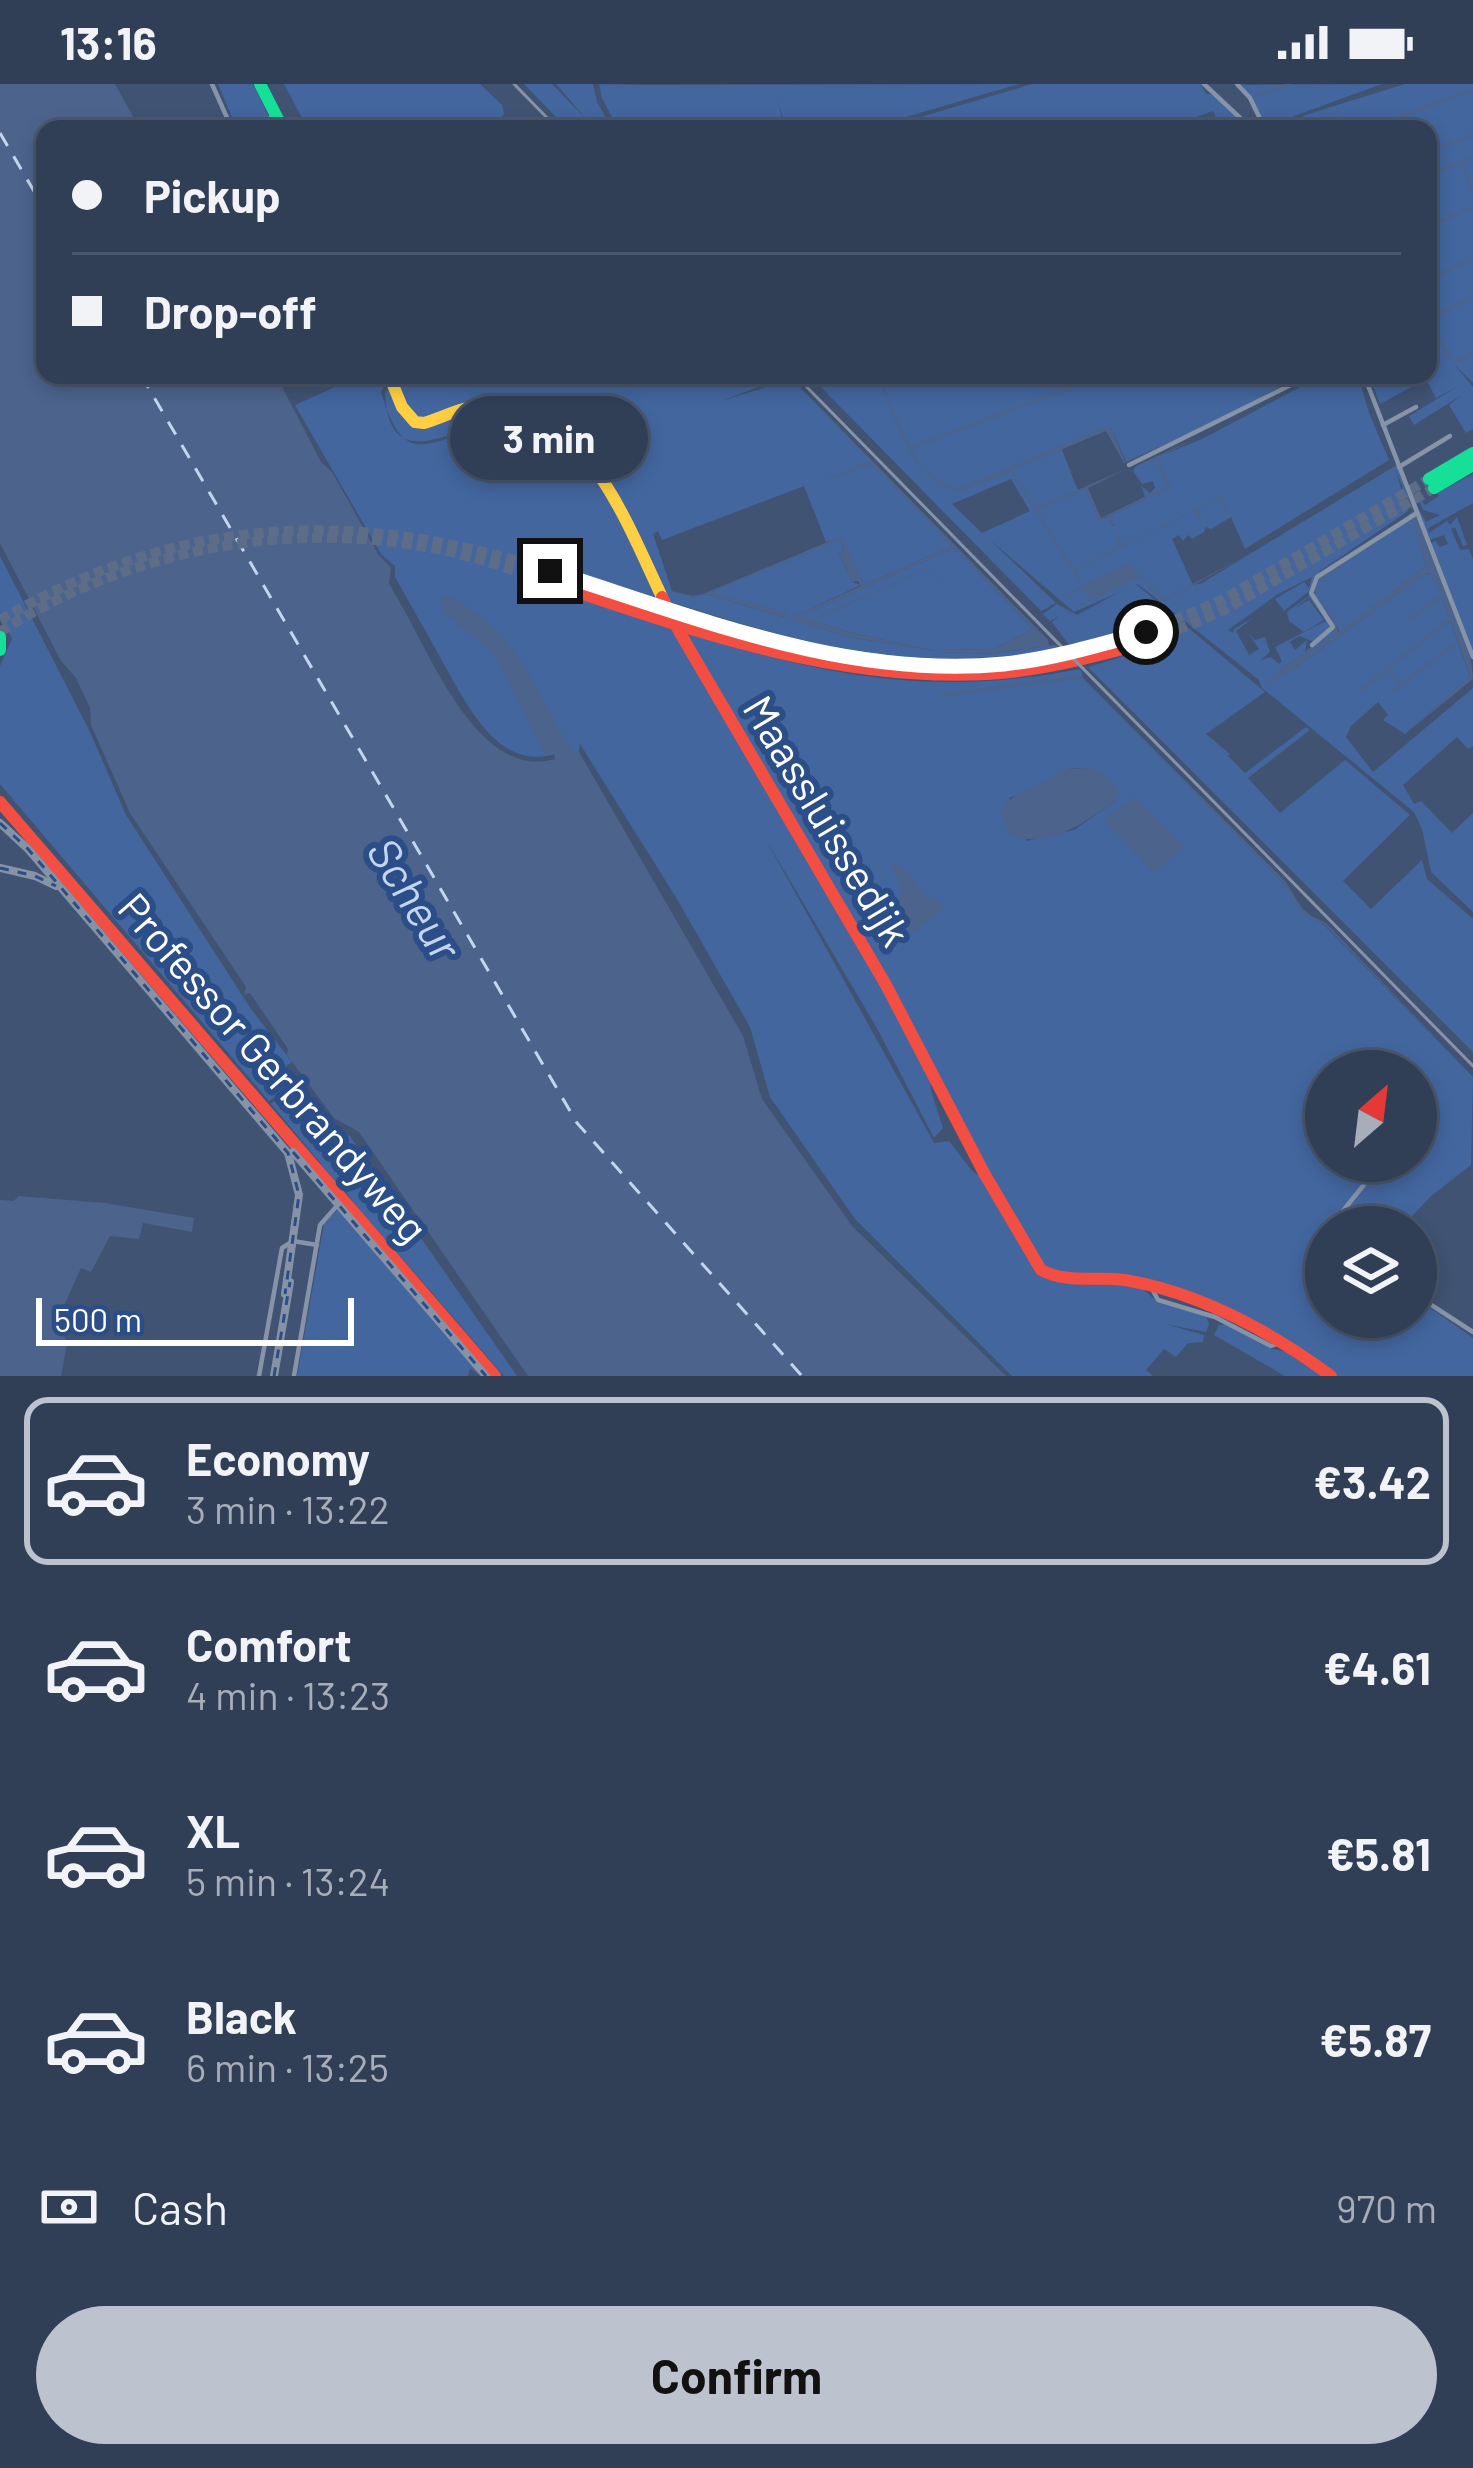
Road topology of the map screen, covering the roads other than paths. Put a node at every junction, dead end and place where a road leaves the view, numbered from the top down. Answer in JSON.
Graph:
{"nodes":[{"id":1,"x":212,"y":84,"type":"edge"},
{"id":2,"x":260,"y":84,"type":"edge"},
{"id":3,"x":1204,"y":84,"type":"edge"},
{"id":4,"x":1237,"y":84,"type":"edge"},
{"id":5,"x":228,"y":120,"type":"edge"},
{"id":6,"x":274,"y":120,"type":"edge"},
{"id":7,"x":1242,"y":120,"type":"edge"},
{"id":8,"x":1261,"y":120,"type":"edge"},
{"id":9,"x":393,"y":384,"type":"edge"},
{"id":10,"x":1293,"y":384,"type":"edge"},
{"id":11,"x":1368,"y":384,"type":"edge"},
{"id":12,"x":1416,"y":407,"type":"dead end"},
{"id":13,"x":1384,"y":425,"type":"junction"},
{"id":14,"x":1450,"y":436,"type":"dead end"},
{"id":15,"x":1473,"y":453,"type":"edge"},
{"id":16,"x":1129,"y":465,"type":"dead end"},
{"id":17,"x":1473,"y":465,"type":"edge"},
{"id":18,"x":1399,"y":466,"type":"junction"},
{"id":19,"x":1417,"y":513,"type":"junction"},
{"id":20,"x":549,"y":576,"type":"tunnel mouth"},
{"id":21,"x":1148,"y":637,"type":"tunnel mouth"},
{"id":22,"x":1312,"y":645,"type":"dead end"},
{"id":23,"x":1473,"y":657,"type":"edge"},
{"id":24,"x":0,"y":802,"type":"edge"},
{"id":25,"x":1366,"y":1182,"type":"edge"},
{"id":26,"x":343,"y":1199,"type":"junction"},
{"id":27,"x":1347,"y":1206,"type":"edge"},
{"id":28,"x":317,"y":1245,"type":"junction"},
{"id":29,"x":1437,"y":1309,"type":"edge"},
{"id":30,"x":1473,"y":1332,"type":"edge"},
{"id":31,"x":260,"y":1376,"type":"edge"},
{"id":32,"x":294,"y":1376,"type":"edge"},
{"id":33,"x":496,"y":1376,"type":"edge"},
{"id":34,"x":1331,"y":1376,"type":"edge"}],
"edges":[{"from":1,"to":5,"type":"street"},
{"from":2,"to":6,"type":"main road"},
{"from":3,"to":7,"type":"street"},
{"from":4,"to":8,"type":"street"},
{"from":9,"to":34,"type":"main road","name":"Maassluissedijk","bridge":true},
{"from":10,"to":16,"type":"street"},
{"from":11,"to":13,"type":"street"},
{"from":12,"to":13,"type":"street"},
{"from":13,"to":18,"type":"street"},
{"from":14,"to":18,"type":"street"},
{"from":15,"to":17,"type":"main road"},
{"from":18,"to":19,"type":"street"},
{"from":19,"to":22,"type":"street"},
{"from":19,"to":23,"type":"street"},
{"from":20,"to":21,"type":"main road"},
{"from":24,"to":26,"type":"main road","name":"Professor Gerbrandyweg"},
{"from":25,"to":27,"type":"street"},
{"from":26,"to":28,"type":"street"},
{"from":26,"to":33,"type":"main road","name":"Professor Gerbrandyweg"},
{"from":28,"to":31,"type":"street"},
{"from":28,"to":32,"type":"street"},
{"from":29,"to":30,"type":"street"}]}
